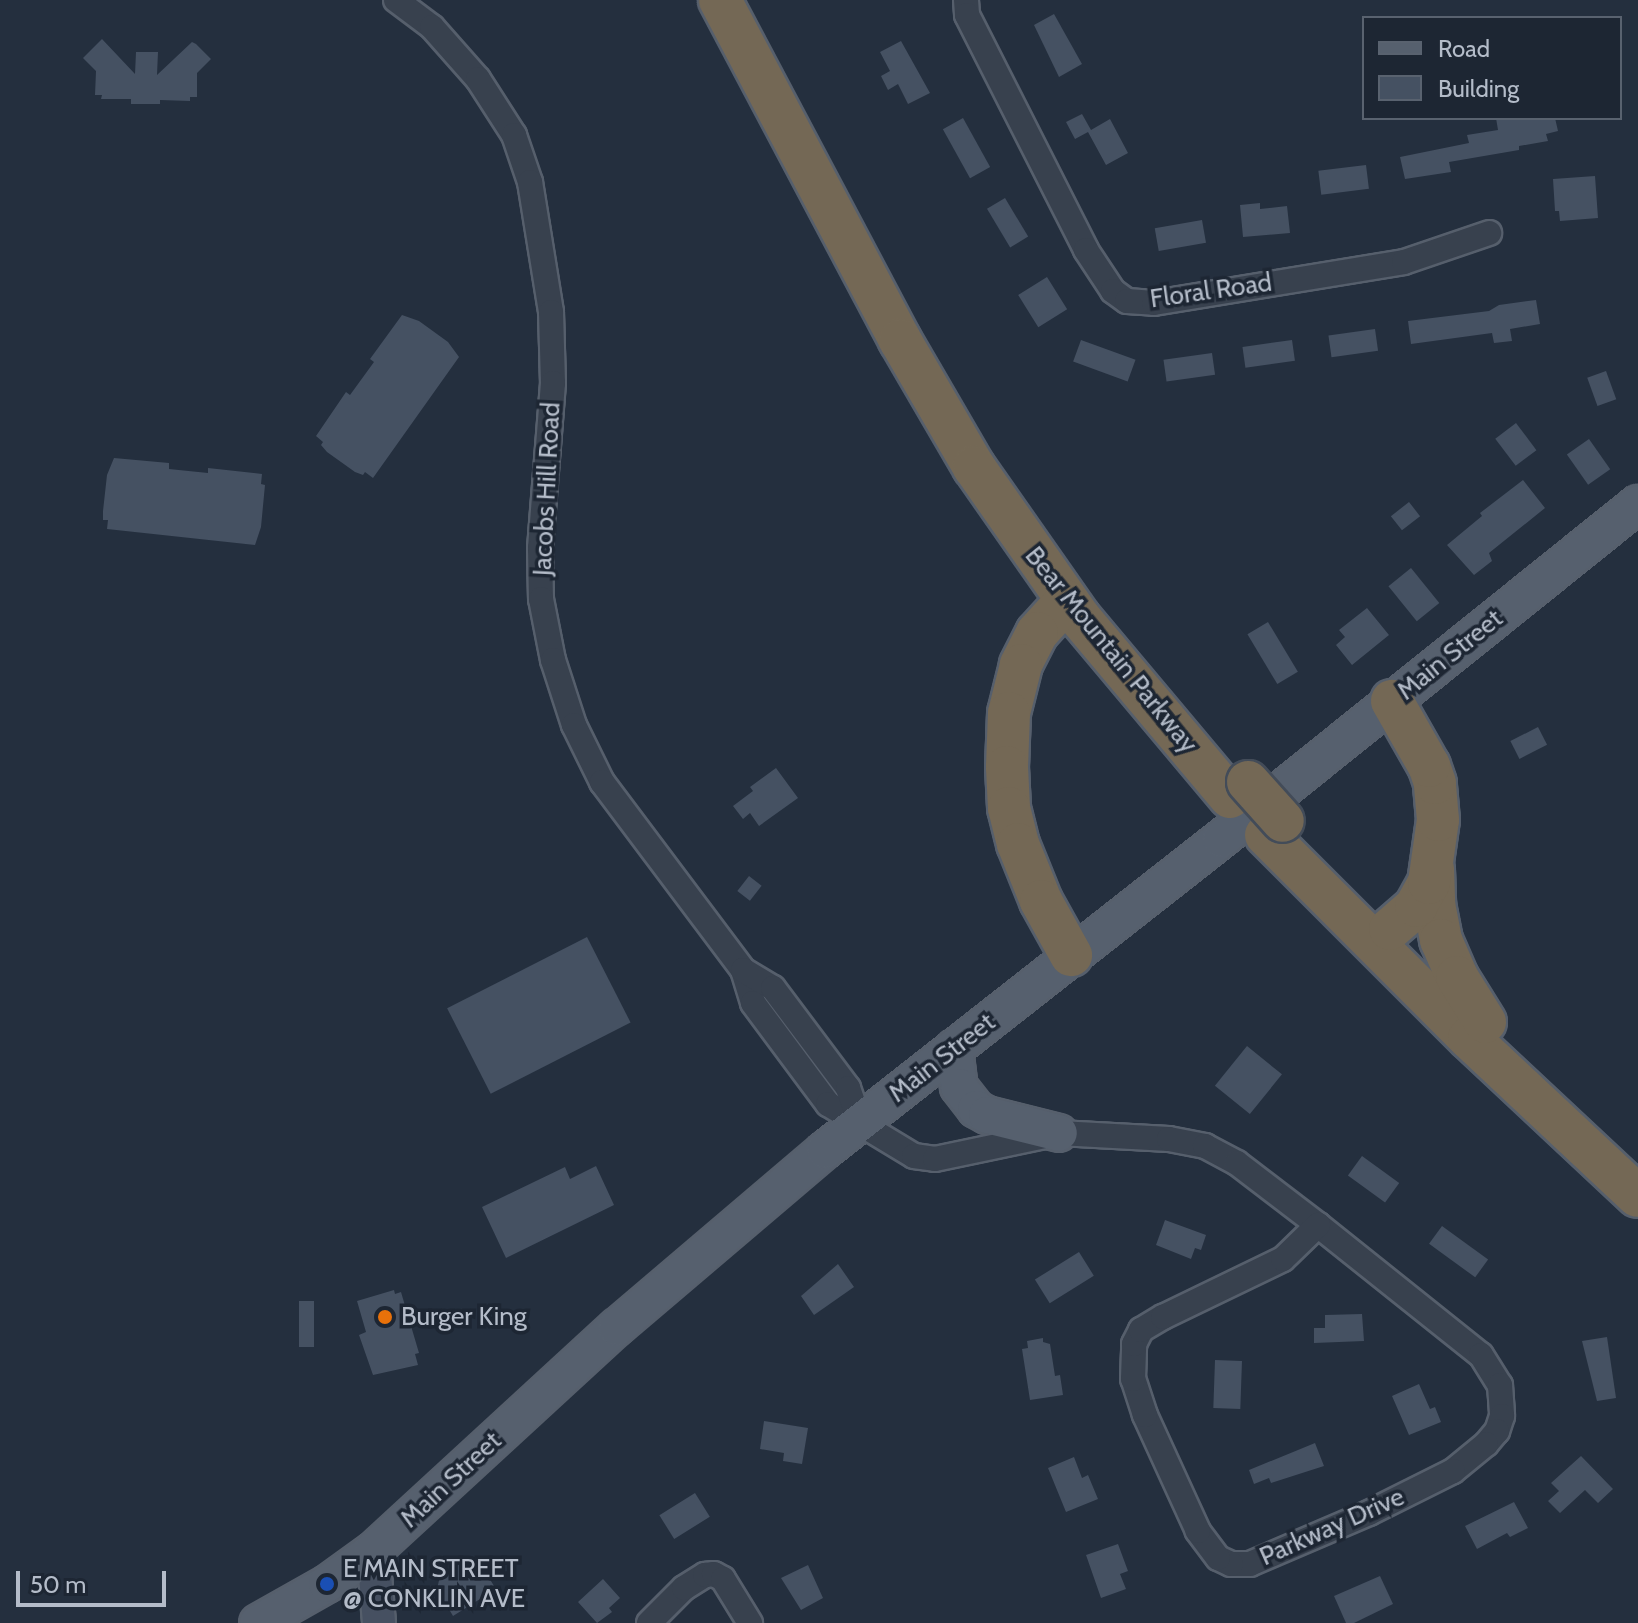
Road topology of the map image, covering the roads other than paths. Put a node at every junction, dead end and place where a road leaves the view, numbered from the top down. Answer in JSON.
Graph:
{"nodes":[{"id":1,"x":396,"y":0,"type":"edge"},
{"id":2,"x":720,"y":0,"type":"edge"},
{"id":3,"x":750,"y":0,"type":"edge"},
{"id":4,"x":966,"y":0,"type":"edge"},
{"id":5,"x":1489,"y":233,"type":"dead end"},
{"id":6,"x":1638,"y":504,"type":"edge"},
{"id":7,"x":1066,"y":601,"type":"junction"},
{"id":8,"x":1392,"y":701,"type":"junction"},
{"id":9,"x":1239,"y":789,"type":"junction"},
{"id":10,"x":1274,"y":828,"type":"junction"},
{"id":11,"x":1432,"y":868,"type":"junction"},
{"id":12,"x":1390,"y":929,"type":"junction"},
{"id":13,"x":1071,"y":955,"type":"junction"},
{"id":14,"x":1485,"y":1022,"type":"junction"},
{"id":15,"x":954,"y":1048,"type":"junction"},
{"id":16,"x":860,"y":1122,"type":"junction"},
{"id":17,"x":1059,"y":1133,"type":"junction"},
{"id":18,"x":1638,"y":1165,"type":"edge"},
{"id":19,"x":1638,"y":1196,"type":"edge"},
{"id":20,"x":1318,"y":1225,"type":"junction"},
{"id":21,"x":373,"y":1551,"type":"junction"},
{"id":22,"x":258,"y":1623,"type":"edge"},
{"id":23,"x":379,"y":1623,"type":"edge"},
{"id":24,"x":649,"y":1623,"type":"edge"},
{"id":25,"x":750,"y":1623,"type":"edge"}],
"edges":[{"from":1,"to":16,"type":"street","name":"Jacobs Hill Road"},
{"from":2,"to":7,"type":"highway","name":"Bear Mountain Parkway"},
{"from":3,"to":9,"type":"highway","name":"Bear Mountain Parkway"},
{"from":4,"to":5,"type":"street","name":"Floral Road"},
{"from":6,"to":8,"type":"main road","name":"Main Street"},
{"from":7,"to":9,"type":"highway","name":"Bear Mountain Parkway"},
{"from":7,"to":13,"type":"highway"},
{"from":8,"to":11,"type":"highway"},
{"from":8,"to":13,"type":"main road","name":"Main Street"},
{"from":9,"to":10,"type":"highway","name":"Bear Mountain Parkway","bridge":true},
{"from":10,"to":12,"type":"highway","name":"Bear Mountain Parkway"},
{"from":10,"to":19,"type":"highway","name":"Bear Mountain Parkway"},
{"from":11,"to":12,"type":"highway"},
{"from":11,"to":14,"type":"highway"},
{"from":12,"to":14,"type":"highway","name":"Bear Mountain Parkway"},
{"from":13,"to":15,"type":"main road","name":"Main Street"},
{"from":14,"to":18,"type":"highway","name":"Bear Mountain Parkway"},
{"from":15,"to":16,"type":"main road","name":"Main Street"},
{"from":15,"to":17,"type":"main road"},
{"from":16,"to":17,"type":"street","name":"Parkway Drive"},
{"from":16,"to":21,"type":"main road","name":"Main Street"},
{"from":17,"to":20,"type":"street","name":"Parkway Drive"},
{"from":20,"to":20,"type":"street","name":"Parkway Drive"},
{"from":21,"to":22,"type":"main road","name":"Main Street"},
{"from":21,"to":23,"type":"street"},
{"from":24,"to":25,"type":"street"}]}
